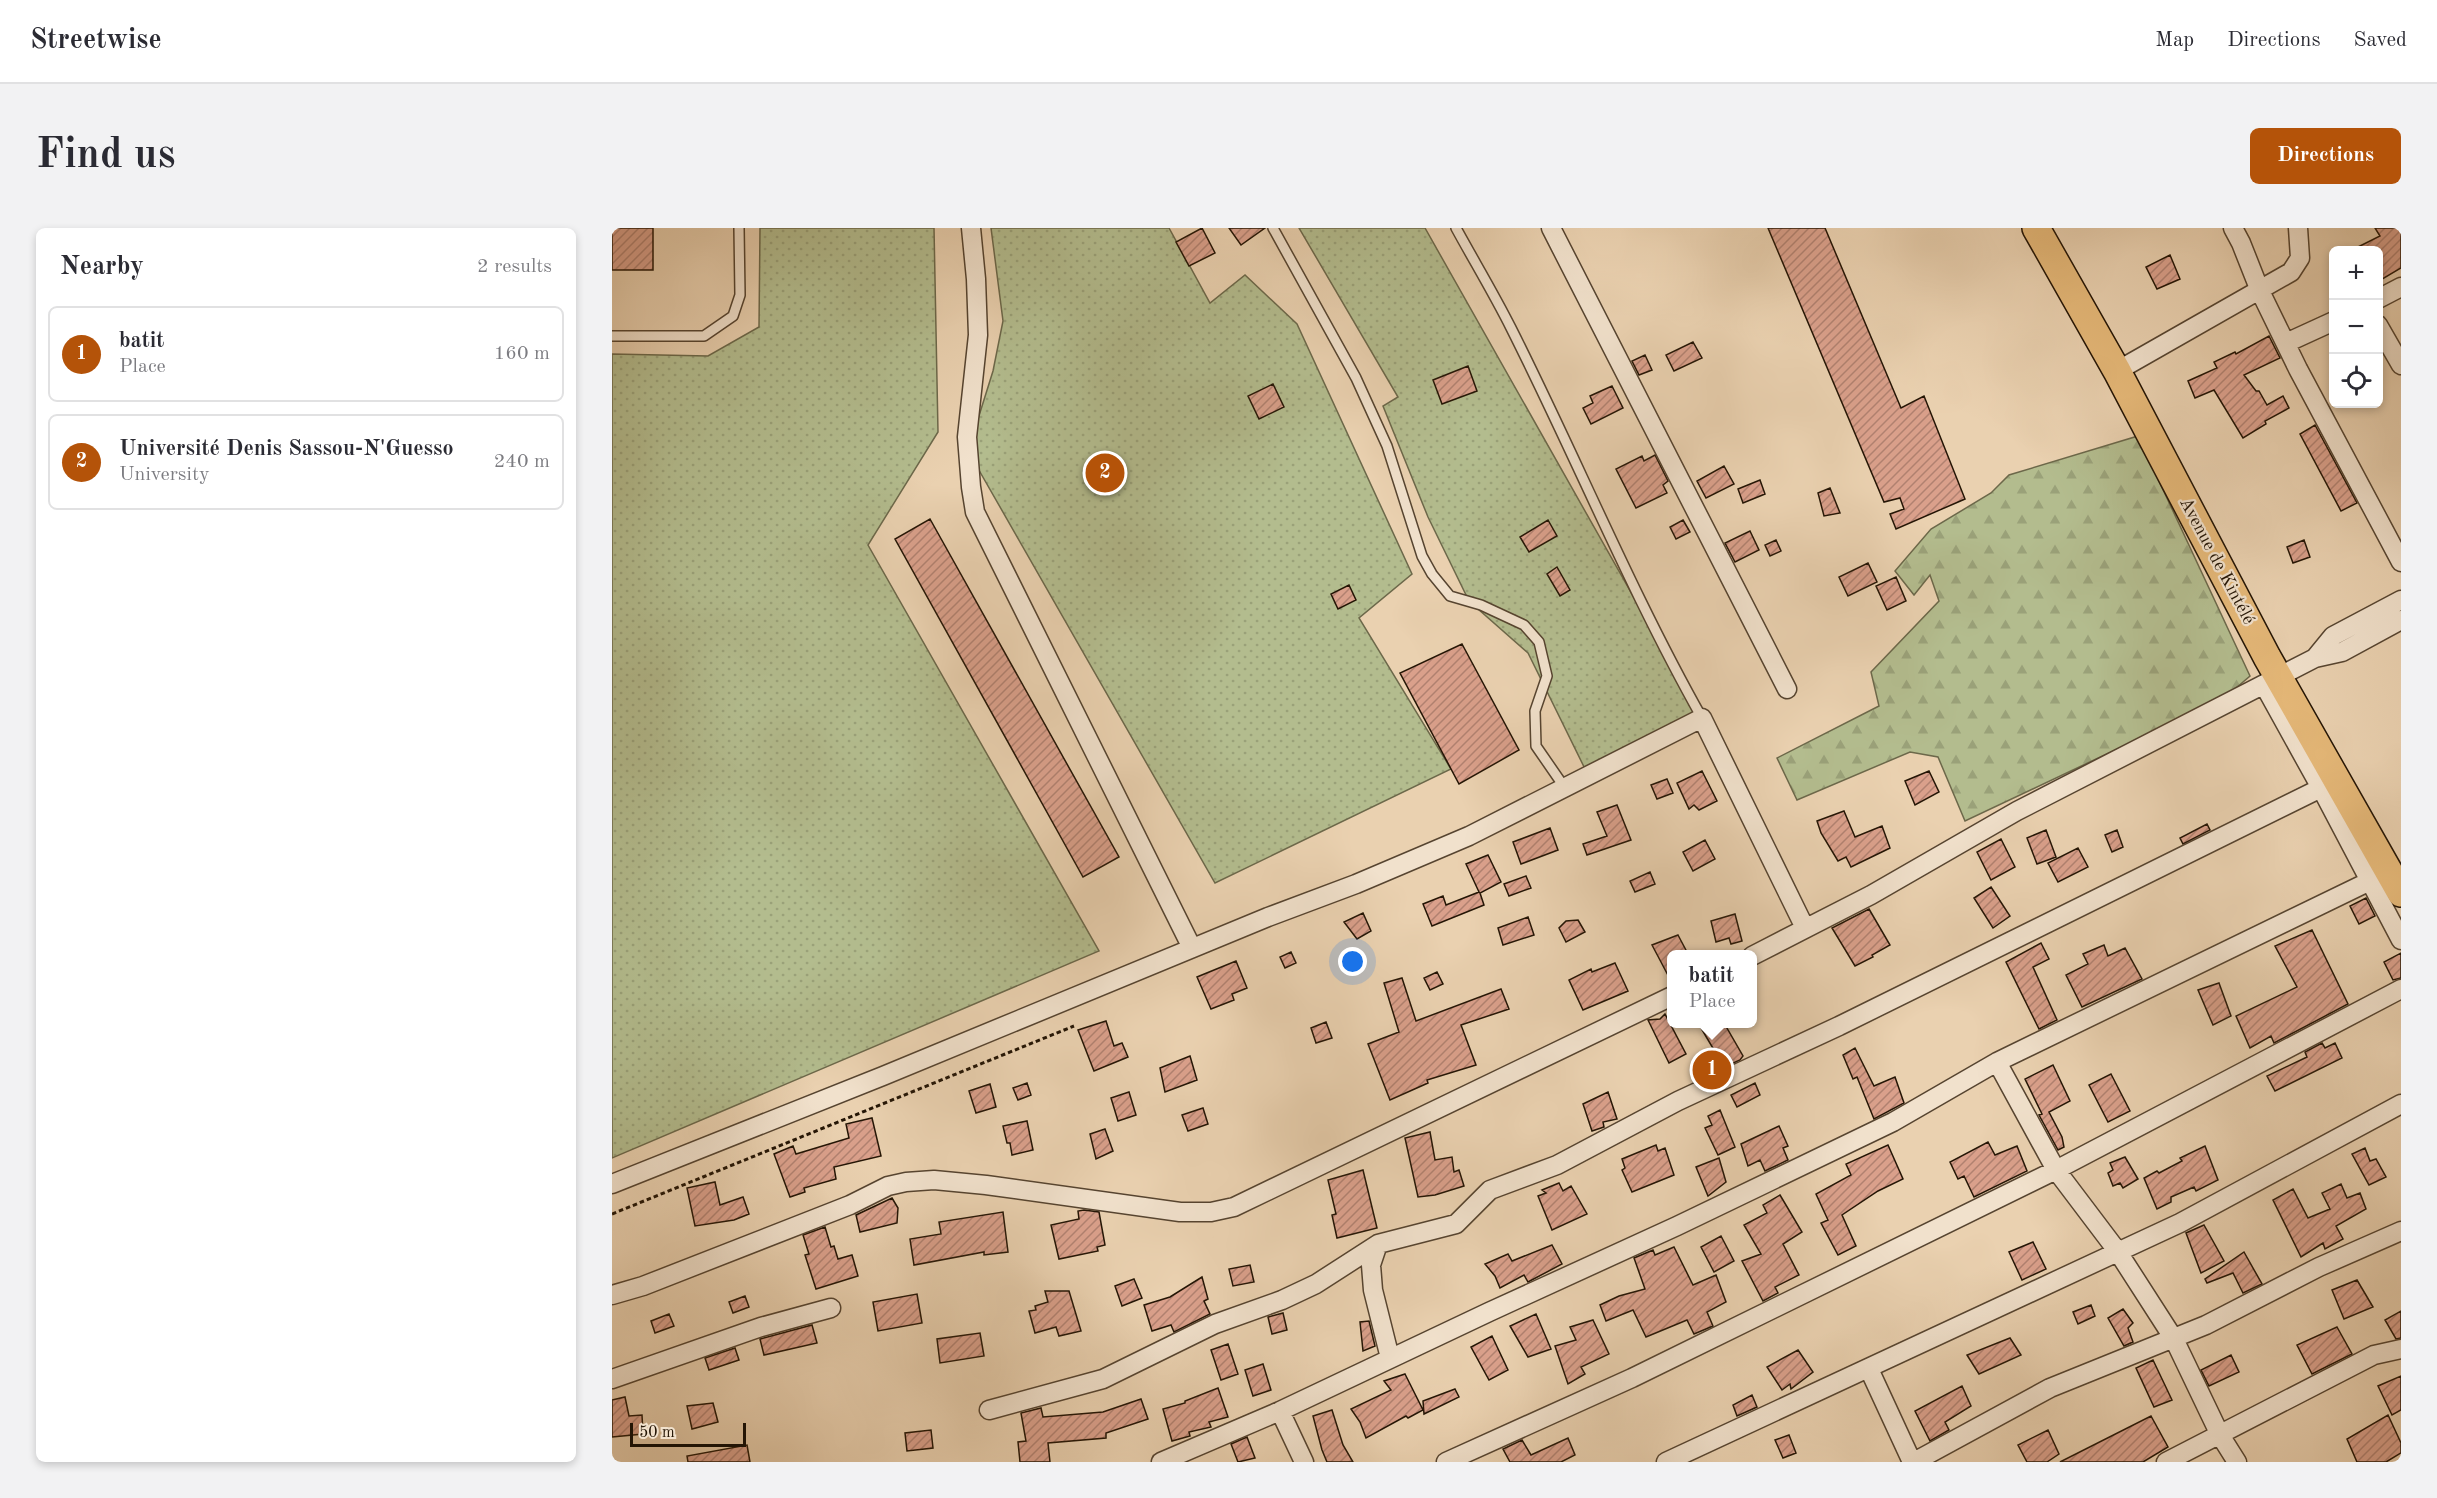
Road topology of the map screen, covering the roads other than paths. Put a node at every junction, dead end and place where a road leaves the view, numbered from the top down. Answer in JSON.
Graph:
{"nodes":[{"id":1,"x":739,"y":228,"type":"edge"},
{"id":2,"x":971,"y":228,"type":"edge"},
{"id":3,"x":1273,"y":228,"type":"edge"},
{"id":4,"x":1456,"y":228,"type":"edge"},
{"id":5,"x":1551,"y":228,"type":"edge"},
{"id":6,"x":2036,"y":228,"type":"edge"},
{"id":7,"x":2233,"y":228,"type":"edge"},
{"id":8,"x":2298,"y":228,"type":"edge"},
{"id":9,"x":2401,"y":287,"type":"edge"},
{"id":10,"x":2260,"y":291,"type":"junction"},
{"id":11,"x":2383,"y":297,"type":"edge"},
{"id":12,"x":2329,"y":323,"type":"edge"},
{"id":13,"x":2383,"y":332,"type":"edge"},
{"id":14,"x":612,"y":336,"type":"edge"},
{"id":15,"x":2286,"y":343,"type":"junction"},
{"id":16,"x":2401,"y":365,"type":"edge"},
{"id":17,"x":2117,"y":371,"type":"junction"},
{"id":18,"x":2401,"y":562,"type":"edge"},
{"id":19,"x":2401,"y":600,"type":"edge"},
{"id":20,"x":2401,"y":620,"type":"edge"},
{"id":21,"x":2315,"y":658,"type":"junction"},
{"id":22,"x":2271,"y":681,"type":"junction"},
{"id":23,"x":1787,"y":689,"type":"dead end"},
{"id":24,"x":1702,"y":718,"type":"junction"},
{"id":25,"x":1565,"y":788,"type":"junction"},
{"id":26,"x":2321,"y":788,"type":"junction"},
{"id":27,"x":2370,"y":881,"type":"junction"},
{"id":28,"x":2401,"y":893,"type":"edge"},
{"id":29,"x":1805,"y":928,"type":"junction"},
{"id":30,"x":2401,"y":940,"type":"edge"},
{"id":31,"x":1192,"y":948,"type":"junction"},
{"id":32,"x":1757,"y":953,"type":"edge"},
{"id":33,"x":2401,"y":989,"type":"edge"},
{"id":34,"x":1667,"y":998,"type":"edge"},
{"id":35,"x":1997,"y":1062,"type":"junction"},
{"id":36,"x":2401,"y":1104,"type":"edge"},
{"id":37,"x":2056,"y":1170,"type":"junction"},
{"id":38,"x":612,"y":1184,"type":"edge"},
{"id":39,"x":2401,"y":1231,"type":"edge"},
{"id":40,"x":1378,"y":1244,"type":"junction"},
{"id":41,"x":2118,"y":1252,"type":"junction"},
{"id":42,"x":612,"y":1296,"type":"edge"},
{"id":43,"x":831,"y":1308,"type":"dead end"},
{"id":44,"x":2174,"y":1339,"type":"junction"},
{"id":45,"x":2401,"y":1349,"type":"edge"},
{"id":46,"x":1390,"y":1358,"type":"junction"},
{"id":47,"x":1869,"y":1369,"type":"junction"},
{"id":48,"x":612,"y":1378,"type":"edge"},
{"id":49,"x":989,"y":1410,"type":"dead end"},
{"id":50,"x":1280,"y":1411,"type":"junction"},
{"id":51,"x":2220,"y":1435,"type":"junction"},
{"id":52,"x":1161,"y":1462,"type":"edge"},
{"id":53,"x":1304,"y":1462,"type":"edge"},
{"id":54,"x":1446,"y":1462,"type":"edge"},
{"id":55,"x":1666,"y":1462,"type":"edge"},
{"id":56,"x":1913,"y":1462,"type":"edge"},
{"id":57,"x":2166,"y":1462,"type":"edge"},
{"id":58,"x":2237,"y":1462,"type":"edge"}],
"edges":[{"from":1,"to":14,"type":"lane"},
{"from":2,"to":31,"type":"street"},
{"from":3,"to":25,"type":"lane"},
{"from":4,"to":24,"type":"lane"},
{"from":5,"to":23,"type":"street"},
{"from":6,"to":17,"type":"main road","name":"Avenue de Kintélé"},
{"from":7,"to":10,"type":"street"},
{"from":8,"to":10,"type":"street"},
{"from":9,"to":11,"type":"street"},
{"from":10,"to":15,"type":"street"},
{"from":10,"to":17,"type":"street"},
{"from":12,"to":15,"type":"street"},
{"from":13,"to":16,"type":"street"},
{"from":15,"to":18,"type":"street"},
{"from":17,"to":22,"type":"main road","name":"Avenue de Kintélé"},
{"from":19,"to":21,"type":"street"},
{"from":20,"to":21,"type":"street"},
{"from":21,"to":22,"type":"street"},
{"from":22,"to":26,"type":"street"},
{"from":22,"to":28,"type":"main road","name":"Avenue de Kintélé"},
{"from":22,"to":29,"type":"street"},
{"from":24,"to":25,"type":"street"},
{"from":24,"to":29,"type":"street"},
{"from":25,"to":31,"type":"street"},
{"from":26,"to":27,"type":"street"},
{"from":26,"to":40,"type":"street"},
{"from":27,"to":30,"type":"street"},
{"from":27,"to":35,"type":"street"},
{"from":29,"to":32,"type":"street"},
{"from":31,"to":38,"type":"street"},
{"from":33,"to":37,"type":"street"},
{"from":34,"to":42,"type":"street"},
{"from":35,"to":37,"type":"street"},
{"from":35,"to":46,"type":"street"},
{"from":36,"to":41,"type":"street"},
{"from":37,"to":41,"type":"street"},
{"from":37,"to":54,"type":"street"},
{"from":39,"to":44,"type":"street"},
{"from":40,"to":46,"type":"street"},
{"from":40,"to":49,"type":"street"},
{"from":41,"to":44,"type":"street"},
{"from":41,"to":47,"type":"street"},
{"from":43,"to":48,"type":"street"},
{"from":44,"to":51,"type":"street"},
{"from":44,"to":56,"type":"street"},
{"from":45,"to":51,"type":"street"},
{"from":46,"to":50,"type":"street"},
{"from":47,"to":55,"type":"street"},
{"from":47,"to":56,"type":"street"},
{"from":50,"to":52,"type":"street"},
{"from":50,"to":53,"type":"street"},
{"from":51,"to":57,"type":"street"},
{"from":51,"to":58,"type":"street"}]}
